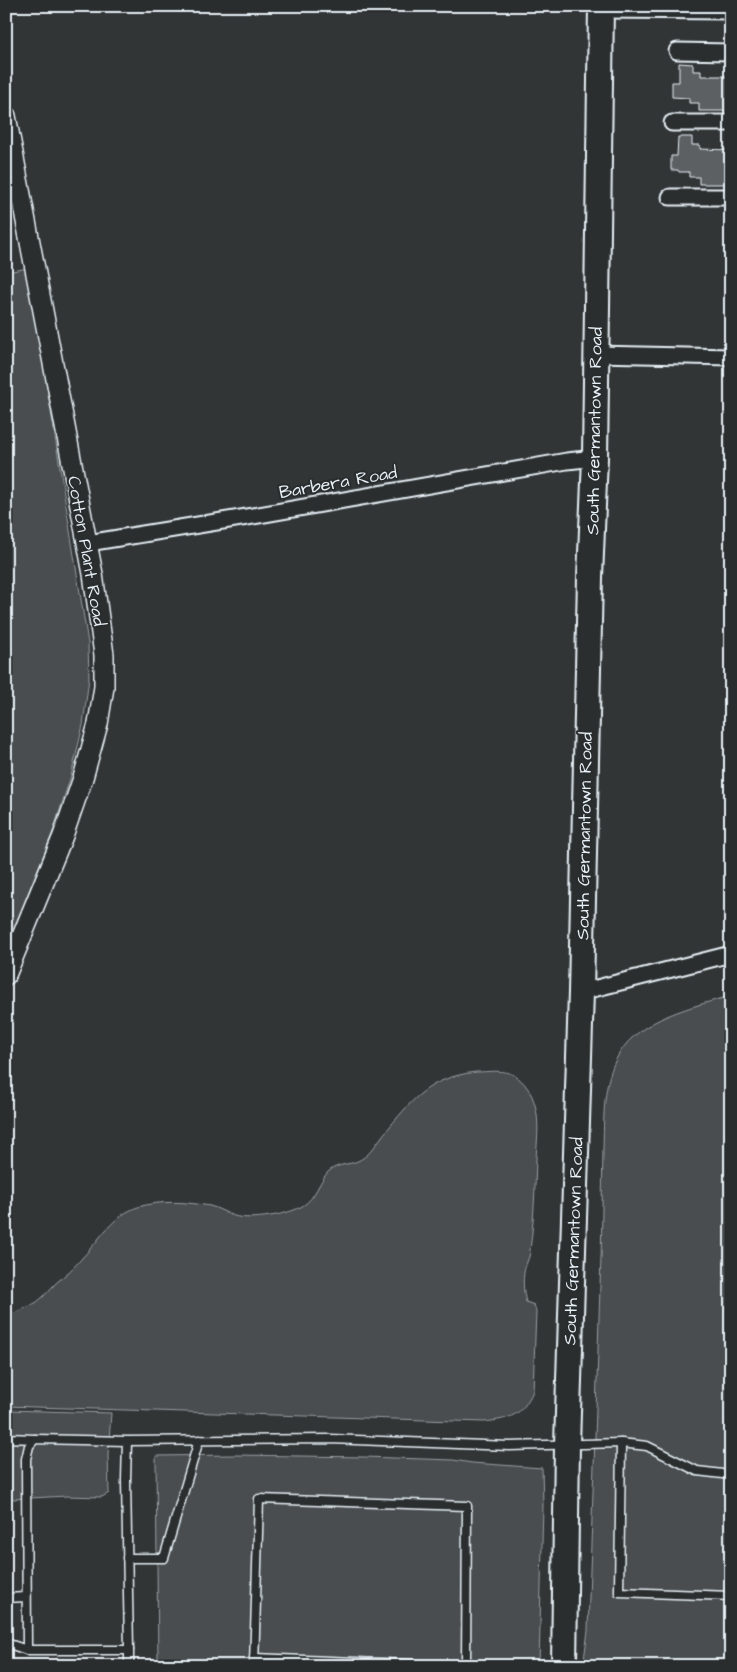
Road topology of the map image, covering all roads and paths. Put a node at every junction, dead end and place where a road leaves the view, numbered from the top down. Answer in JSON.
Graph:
{"nodes":[{"id":1,"x":601,"y":8,"type":"edge"},
{"id":2,"x":731,"y":11,"type":"edge"},
{"id":3,"x":677,"y":51,"type":"dead end"},
{"id":4,"x":731,"y":52,"type":"edge"},
{"id":5,"x":6,"y":116,"type":"edge"},
{"id":6,"x":672,"y":123,"type":"dead end"},
{"id":7,"x":731,"y":124,"type":"edge"},
{"id":8,"x":670,"y":197,"type":"dead end"},
{"id":9,"x":731,"y":197,"type":"edge"},
{"id":10,"x":596,"y":354,"type":"junction"},
{"id":11,"x":731,"y":357,"type":"edge"},
{"id":12,"x":595,"y":458,"type":"junction"},
{"id":13,"x":88,"y":543,"type":"junction"},
{"id":14,"x":731,"y":954,"type":"edge"},
{"id":15,"x":6,"y":975,"type":"edge"},
{"id":16,"x":581,"y":992,"type":"junction"},
{"id":17,"x":6,"y":1438,"type":"edge"},
{"id":18,"x":35,"y":1439,"type":"junction"},
{"id":19,"x":199,"y":1440,"type":"junction"},
{"id":20,"x":127,"y":1441,"type":"junction"},
{"id":21,"x":621,"y":1443,"type":"junction"},
{"id":22,"x":566,"y":1445,"type":"junction"},
{"id":23,"x":731,"y":1474,"type":"edge"},
{"id":24,"x":127,"y":1558,"type":"junction"},
{"id":25,"x":731,"y":1596,"type":"edge"},
{"id":26,"x":6,"y":1598,"type":"edge"},
{"id":27,"x":26,"y":1598,"type":"junction"},
{"id":28,"x":6,"y":1639,"type":"edge"},
{"id":29,"x":26,"y":1650,"type":"junction"},
{"id":30,"x":129,"y":1650,"type":"junction"},
{"id":31,"x":254,"y":1662,"type":"edge"},
{"id":32,"x":129,"y":1666,"type":"edge"},
{"id":33,"x":458,"y":1666,"type":"edge"},
{"id":34,"x":466,"y":1666,"type":"edge"},
{"id":35,"x":564,"y":1666,"type":"edge"}],
"edges":[{"from":1,"to":2,"type":"street"},
{"from":1,"to":10,"type":"main road","name":"South Germantown Road"},
{"from":3,"to":4,"type":"street"},
{"from":5,"to":13,"type":"street","name":"Cotton Plant Road"},
{"from":6,"to":7,"type":"street"},
{"from":8,"to":9,"type":"street"},
{"from":10,"to":11,"type":"street"},
{"from":10,"to":12,"type":"main road","name":"South Germantown Road"},
{"from":12,"to":13,"type":"street","name":"Barbera Road"},
{"from":12,"to":16,"type":"main road","name":"South Germantown Road"},
{"from":13,"to":15,"type":"street","name":"Cotton Plant Road"},
{"from":14,"to":16,"type":"street"},
{"from":16,"to":22,"type":"main road","name":"South Germantown Road"},
{"from":17,"to":18,"type":"lane"},
{"from":18,"to":20,"type":"lane"},
{"from":18,"to":27,"type":"lane"},
{"from":19,"to":20,"type":"lane"},
{"from":19,"to":22,"type":"lane"},
{"from":19,"to":24,"type":"lane"},
{"from":20,"to":24,"type":"lane"},
{"from":21,"to":22,"type":"lane"},
{"from":21,"to":23,"type":"lane"},
{"from":21,"to":25,"type":"lane"},
{"from":22,"to":35,"type":"main road","name":"South Germantown Road"},
{"from":24,"to":30,"type":"lane"},
{"from":26,"to":27,"type":"lane"},
{"from":27,"to":29,"type":"lane"},
{"from":28,"to":29,"type":"lane"},
{"from":29,"to":30,"type":"lane"},
{"from":30,"to":32,"type":"lane"},
{"from":31,"to":33,"type":"lane"},
{"from":31,"to":34,"type":"lane"}]}
